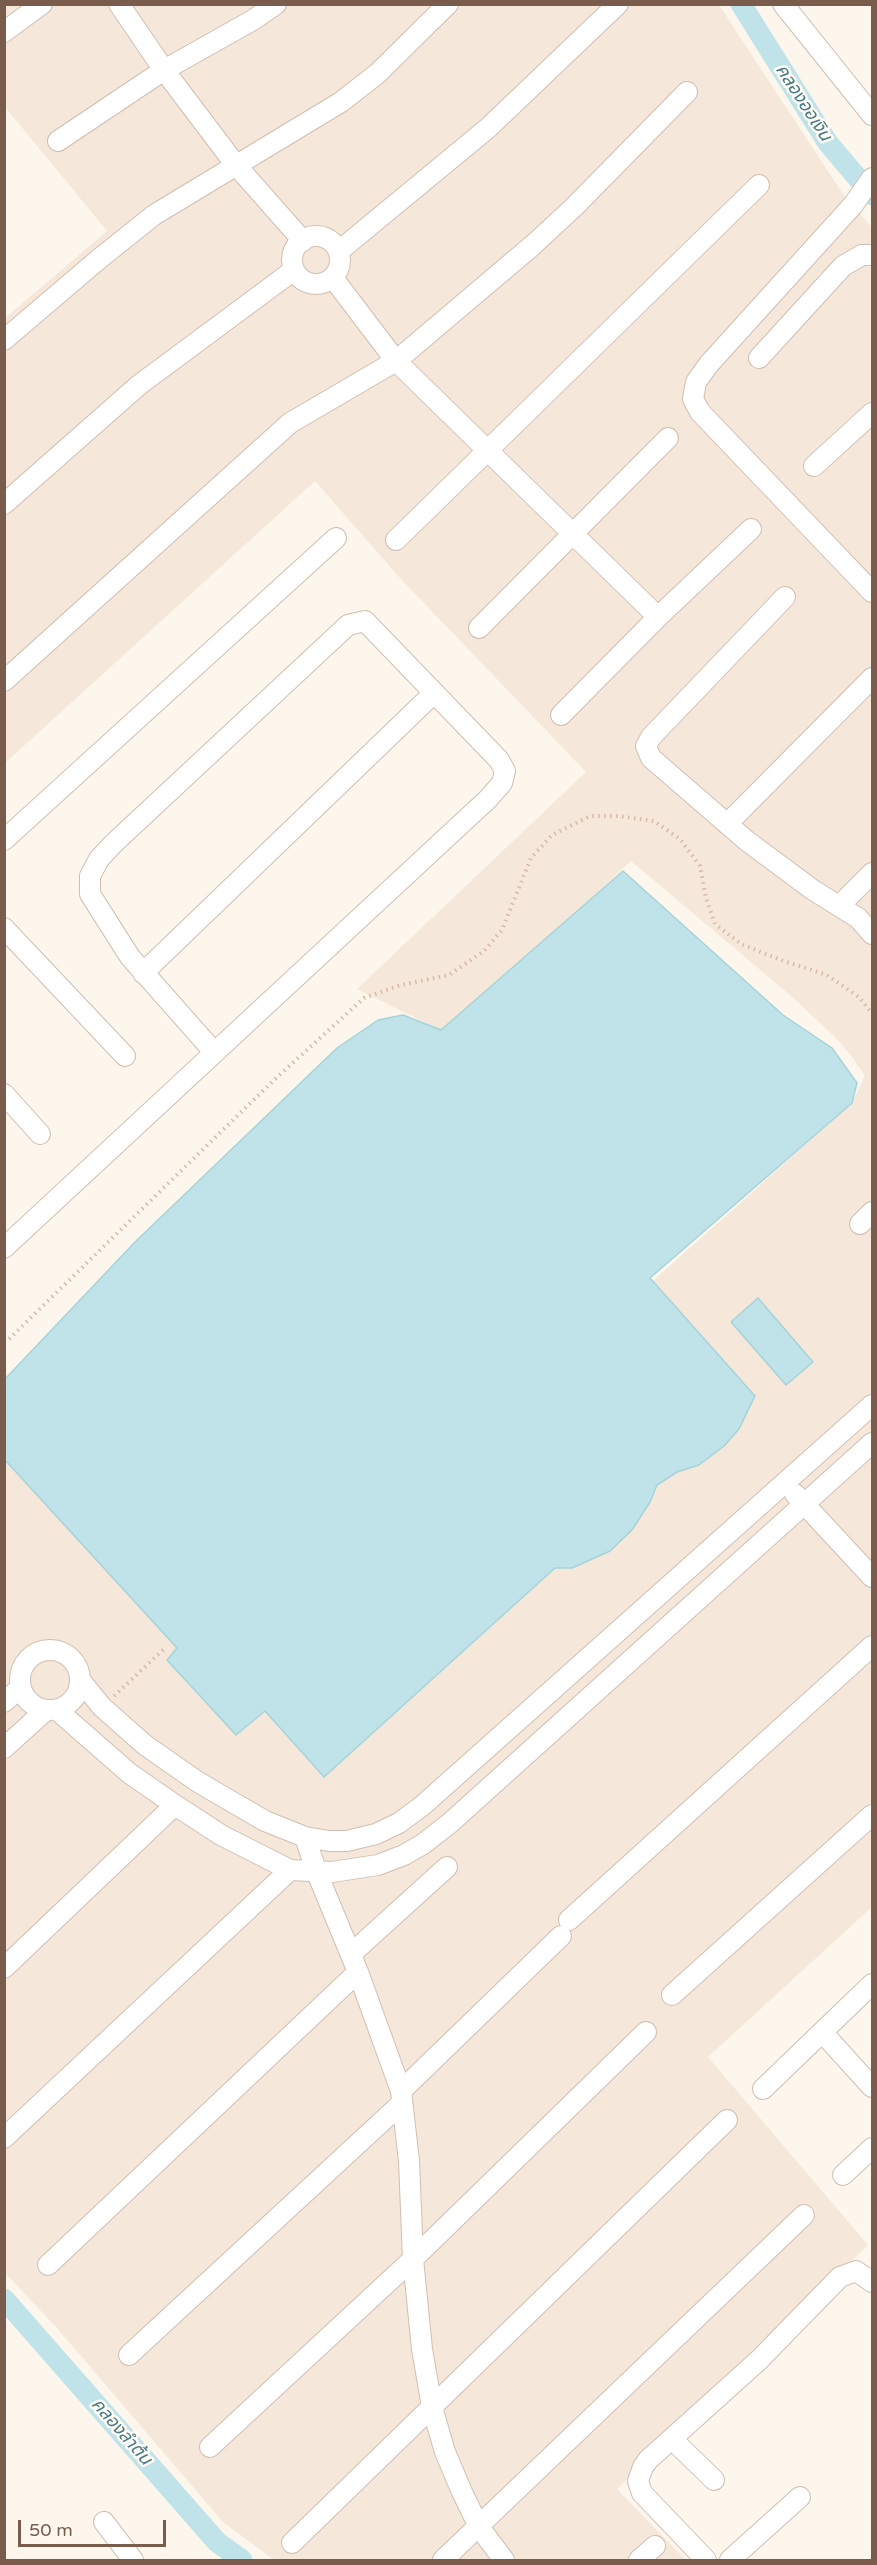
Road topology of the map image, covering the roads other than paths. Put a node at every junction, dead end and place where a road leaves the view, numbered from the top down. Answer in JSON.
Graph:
{"nodes":[{"id":1,"x":42,"y":4,"type":"edge"},
{"id":2,"x":119,"y":4,"type":"edge"},
{"id":3,"x":276,"y":4,"type":"edge"},
{"id":4,"x":448,"y":4,"type":"edge"},
{"id":5,"x":618,"y":4,"type":"edge"},
{"id":6,"x":783,"y":4,"type":"edge"},
{"id":7,"x":4,"y":32,"type":"edge"},
{"id":8,"x":164,"y":70,"type":"junction"},
{"id":9,"x":687,"y":92,"type":"dead end"},
{"id":10,"x":873,"y":115,"type":"edge"},
{"id":11,"x":58,"y":141,"type":"dead end"},
{"id":12,"x":235,"y":164,"type":"junction"},
{"id":13,"x":873,"y":178,"type":"edge"},
{"id":14,"x":759,"y":185,"type":"dead end"},
{"id":15,"x":303,"y":241,"type":"junction"},
{"id":16,"x":339,"y":251,"type":"junction"},
{"id":17,"x":873,"y":255,"type":"edge"},
{"id":18,"x":294,"y":270,"type":"junction"},
{"id":19,"x":333,"y":278,"type":"junction"},
{"id":20,"x":4,"y":340,"type":"edge"},
{"id":21,"x":759,"y":358,"type":"dead end"},
{"id":22,"x":396,"y":361,"type":"junction"},
{"id":23,"x":873,"y":413,"type":"edge"},
{"id":24,"x":668,"y":438,"type":"dead end"},
{"id":25,"x":486,"y":451,"type":"junction"},
{"id":26,"x":814,"y":466,"type":"dead end"},
{"id":27,"x":4,"y":504,"type":"edge"},
{"id":28,"x":751,"y":529,"type":"dead end"},
{"id":29,"x":573,"y":534,"type":"junction"},
{"id":30,"x":336,"y":537,"type":"dead end"},
{"id":31,"x":396,"y":540,"type":"dead end"},
{"id":32,"x":873,"y":592,"type":"edge"},
{"id":33,"x":785,"y":597,"type":"dead end"},
{"id":34,"x":658,"y":617,"type":"junction"},
{"id":35,"x":479,"y":628,"type":"dead end"},
{"id":36,"x":873,"y":678,"type":"edge"},
{"id":37,"x":4,"y":681,"type":"edge"},
{"id":38,"x":434,"y":693,"type":"junction"},
{"id":39,"x":561,"y":715,"type":"dead end"},
{"id":40,"x":727,"y":824,"type":"junction"},
{"id":41,"x":4,"y":840,"type":"edge"},
{"id":42,"x":873,"y":873,"type":"edge"},
{"id":43,"x":839,"y":906,"type":"junction"},
{"id":44,"x":4,"y":928,"type":"edge"},
{"id":45,"x":873,"y":934,"type":"edge"},
{"id":46,"x":143,"y":973,"type":"junction"},
{"id":47,"x":214,"y":1052,"type":"junction"},
{"id":48,"x":125,"y":1056,"type":"dead end"},
{"id":49,"x":4,"y":1094,"type":"edge"},
{"id":50,"x":40,"y":1134,"type":"dead end"},
{"id":51,"x":4,"y":1248,"type":"edge"},
{"id":52,"x":873,"y":1405,"type":"edge"},
{"id":53,"x":873,"y":1443,"type":"edge"},
{"id":54,"x":784,"y":1482,"type":"junction"},
{"id":55,"x":804,"y":1503,"type":"junction"},
{"id":56,"x":873,"y":1577,"type":"edge"},
{"id":57,"x":873,"y":1646,"type":"edge"},
{"id":58,"x":580,"y":1664,"type":"junction"},
{"id":59,"x":80,"y":1680,"type":"junction"},
{"id":60,"x":600,"y":1687,"type":"junction"},
{"id":61,"x":20,"y":1688,"type":"junction"},
{"id":62,"x":4,"y":1701,"type":"edge"},
{"id":63,"x":52,"y":1710,"type":"junction"},
{"id":64,"x":4,"y":1748,"type":"edge"},
{"id":65,"x":175,"y":1805,"type":"junction"},
{"id":66,"x":873,"y":1815,"type":"edge"},
{"id":67,"x":305,"y":1837,"type":"junction"},
{"id":68,"x":447,"y":1867,"type":"dead end"},
{"id":69,"x":290,"y":1870,"type":"junction"},
{"id":70,"x":317,"y":1873,"type":"junction"},
{"id":71,"x":355,"y":1963,"type":"junction"},
{"id":72,"x":4,"y":1968,"type":"edge"},
{"id":73,"x":873,"y":1984,"type":"edge"},
{"id":74,"x":672,"y":1995,"type":"dead end"},
{"id":75,"x":646,"y":2032,"type":"dead end"},
{"id":76,"x":822,"y":2032,"type":"junction"},
{"id":77,"x":873,"y":2087,"type":"edge"},
{"id":78,"x":763,"y":2089,"type":"dead end"},
{"id":79,"x":401,"y":2097,"type":"junction"},
{"id":80,"x":727,"y":2120,"type":"dead end"},
{"id":81,"x":4,"y":2138,"type":"edge"},
{"id":82,"x":873,"y":2148,"type":"edge"},
{"id":83,"x":843,"y":2175,"type":"dead end"},
{"id":84,"x":804,"y":2215,"type":"dead end"},
{"id":85,"x":413,"y":2259,"type":"junction"},
{"id":86,"x":48,"y":2265,"type":"dead end"},
{"id":87,"x":873,"y":2282,"type":"edge"},
{"id":88,"x":129,"y":2355,"type":"dead end"},
{"id":89,"x":432,"y":2407,"type":"junction"},
{"id":90,"x":672,"y":2439,"type":"junction"},
{"id":91,"x":210,"y":2447,"type":"dead end"},
{"id":92,"x":714,"y":2480,"type":"dead end"},
{"id":93,"x":800,"y":2497,"type":"dead end"},
{"id":94,"x":104,"y":2522,"type":"dead end"},
{"id":95,"x":479,"y":2527,"type":"junction"},
{"id":96,"x":292,"y":2543,"type":"dead end"},
{"id":97,"x":655,"y":2546,"type":"dead end"},
{"id":98,"x":133,"y":2560,"type":"edge"},
{"id":99,"x":443,"y":2560,"type":"edge"},
{"id":100,"x":504,"y":2560,"type":"edge"},
{"id":101,"x":639,"y":2560,"type":"edge"},
{"id":102,"x":706,"y":2560,"type":"edge"},
{"id":103,"x":730,"y":2560,"type":"edge"}],
"edges":[{"from":1,"to":7,"type":"street"},
{"from":2,"to":8,"type":"street"},
{"from":3,"to":8,"type":"street"},
{"from":4,"to":12,"type":"street"},
{"from":5,"to":16,"type":"street"},
{"from":6,"to":10,"type":"street"},
{"from":8,"to":11,"type":"street"},
{"from":8,"to":12,"type":"street"},
{"from":9,"to":22,"type":"street"},
{"from":12,"to":15,"type":"street"},
{"from":12,"to":20,"type":"street"},
{"from":13,"to":32,"type":"street"},
{"from":14,"to":25,"type":"street"},
{"from":15,"to":16,"type":"street"},
{"from":15,"to":18,"type":"street"},
{"from":16,"to":19,"type":"street"},
{"from":17,"to":21,"type":"street"},
{"from":18,"to":19,"type":"street"},
{"from":18,"to":27,"type":"street"},
{"from":19,"to":22,"type":"street"},
{"from":22,"to":25,"type":"street"},
{"from":22,"to":37,"type":"street"},
{"from":23,"to":26,"type":"street"},
{"from":24,"to":29,"type":"street"},
{"from":25,"to":29,"type":"street"},
{"from":25,"to":31,"type":"street"},
{"from":28,"to":34,"type":"street"},
{"from":29,"to":34,"type":"street"},
{"from":29,"to":35,"type":"street"},
{"from":30,"to":41,"type":"street"},
{"from":33,"to":40,"type":"street"},
{"from":34,"to":39,"type":"street"},
{"from":36,"to":40,"type":"street"},
{"from":38,"to":46,"type":"street"},
{"from":38,"to":46,"type":"street"},
{"from":38,"to":47,"type":"street"},
{"from":40,"to":43,"type":"street"},
{"from":42,"to":43,"type":"street"},
{"from":43,"to":45,"type":"street"},
{"from":44,"to":48,"type":"street"},
{"from":46,"to":47,"type":"street"},
{"from":47,"to":51,"type":"street"},
{"from":49,"to":50,"type":"street"},
{"from":52,"to":54,"type":"street"},
{"from":53,"to":55,"type":"street"},
{"from":54,"to":55,"type":"street"},
{"from":54,"to":58,"type":"street"},
{"from":55,"to":56,"type":"street"},
{"from":55,"to":60,"type":"street"},
{"from":57,"to":79,"type":"street"},
{"from":58,"to":60,"type":"street"},
{"from":58,"to":67,"type":"street"},
{"from":59,"to":61,"type":"street"},
{"from":59,"to":63,"type":"street"},
{"from":59,"to":67,"type":"street"},
{"from":60,"to":70,"type":"street"},
{"from":61,"to":62,"type":"street"},
{"from":61,"to":63,"type":"street"},
{"from":63,"to":64,"type":"street"},
{"from":63,"to":65,"type":"street"},
{"from":65,"to":69,"type":"street"},
{"from":65,"to":72,"type":"street"},
{"from":66,"to":74,"type":"street"},
{"from":67,"to":70,"type":"street"},
{"from":68,"to":71,"type":"street"},
{"from":69,"to":70,"type":"street"},
{"from":69,"to":81,"type":"street"},
{"from":70,"to":71,"type":"street"},
{"from":71,"to":79,"type":"street"},
{"from":71,"to":86,"type":"street"},
{"from":73,"to":76,"type":"street"},
{"from":75,"to":85,"type":"street"},
{"from":76,"to":77,"type":"street"},
{"from":76,"to":78,"type":"street"},
{"from":79,"to":85,"type":"street"},
{"from":79,"to":88,"type":"street"},
{"from":80,"to":89,"type":"street"},
{"from":82,"to":83,"type":"street"},
{"from":84,"to":95,"type":"street"},
{"from":85,"to":89,"type":"street"},
{"from":85,"to":91,"type":"street"},
{"from":87,"to":90,"type":"street"},
{"from":89,"to":95,"type":"street"},
{"from":89,"to":96,"type":"street"},
{"from":90,"to":92,"type":"street"},
{"from":90,"to":102,"type":"street"},
{"from":93,"to":103,"type":"street"},
{"from":94,"to":98,"type":"street"},
{"from":95,"to":99,"type":"street"},
{"from":95,"to":100,"type":"street"},
{"from":97,"to":101,"type":"street"}]}
